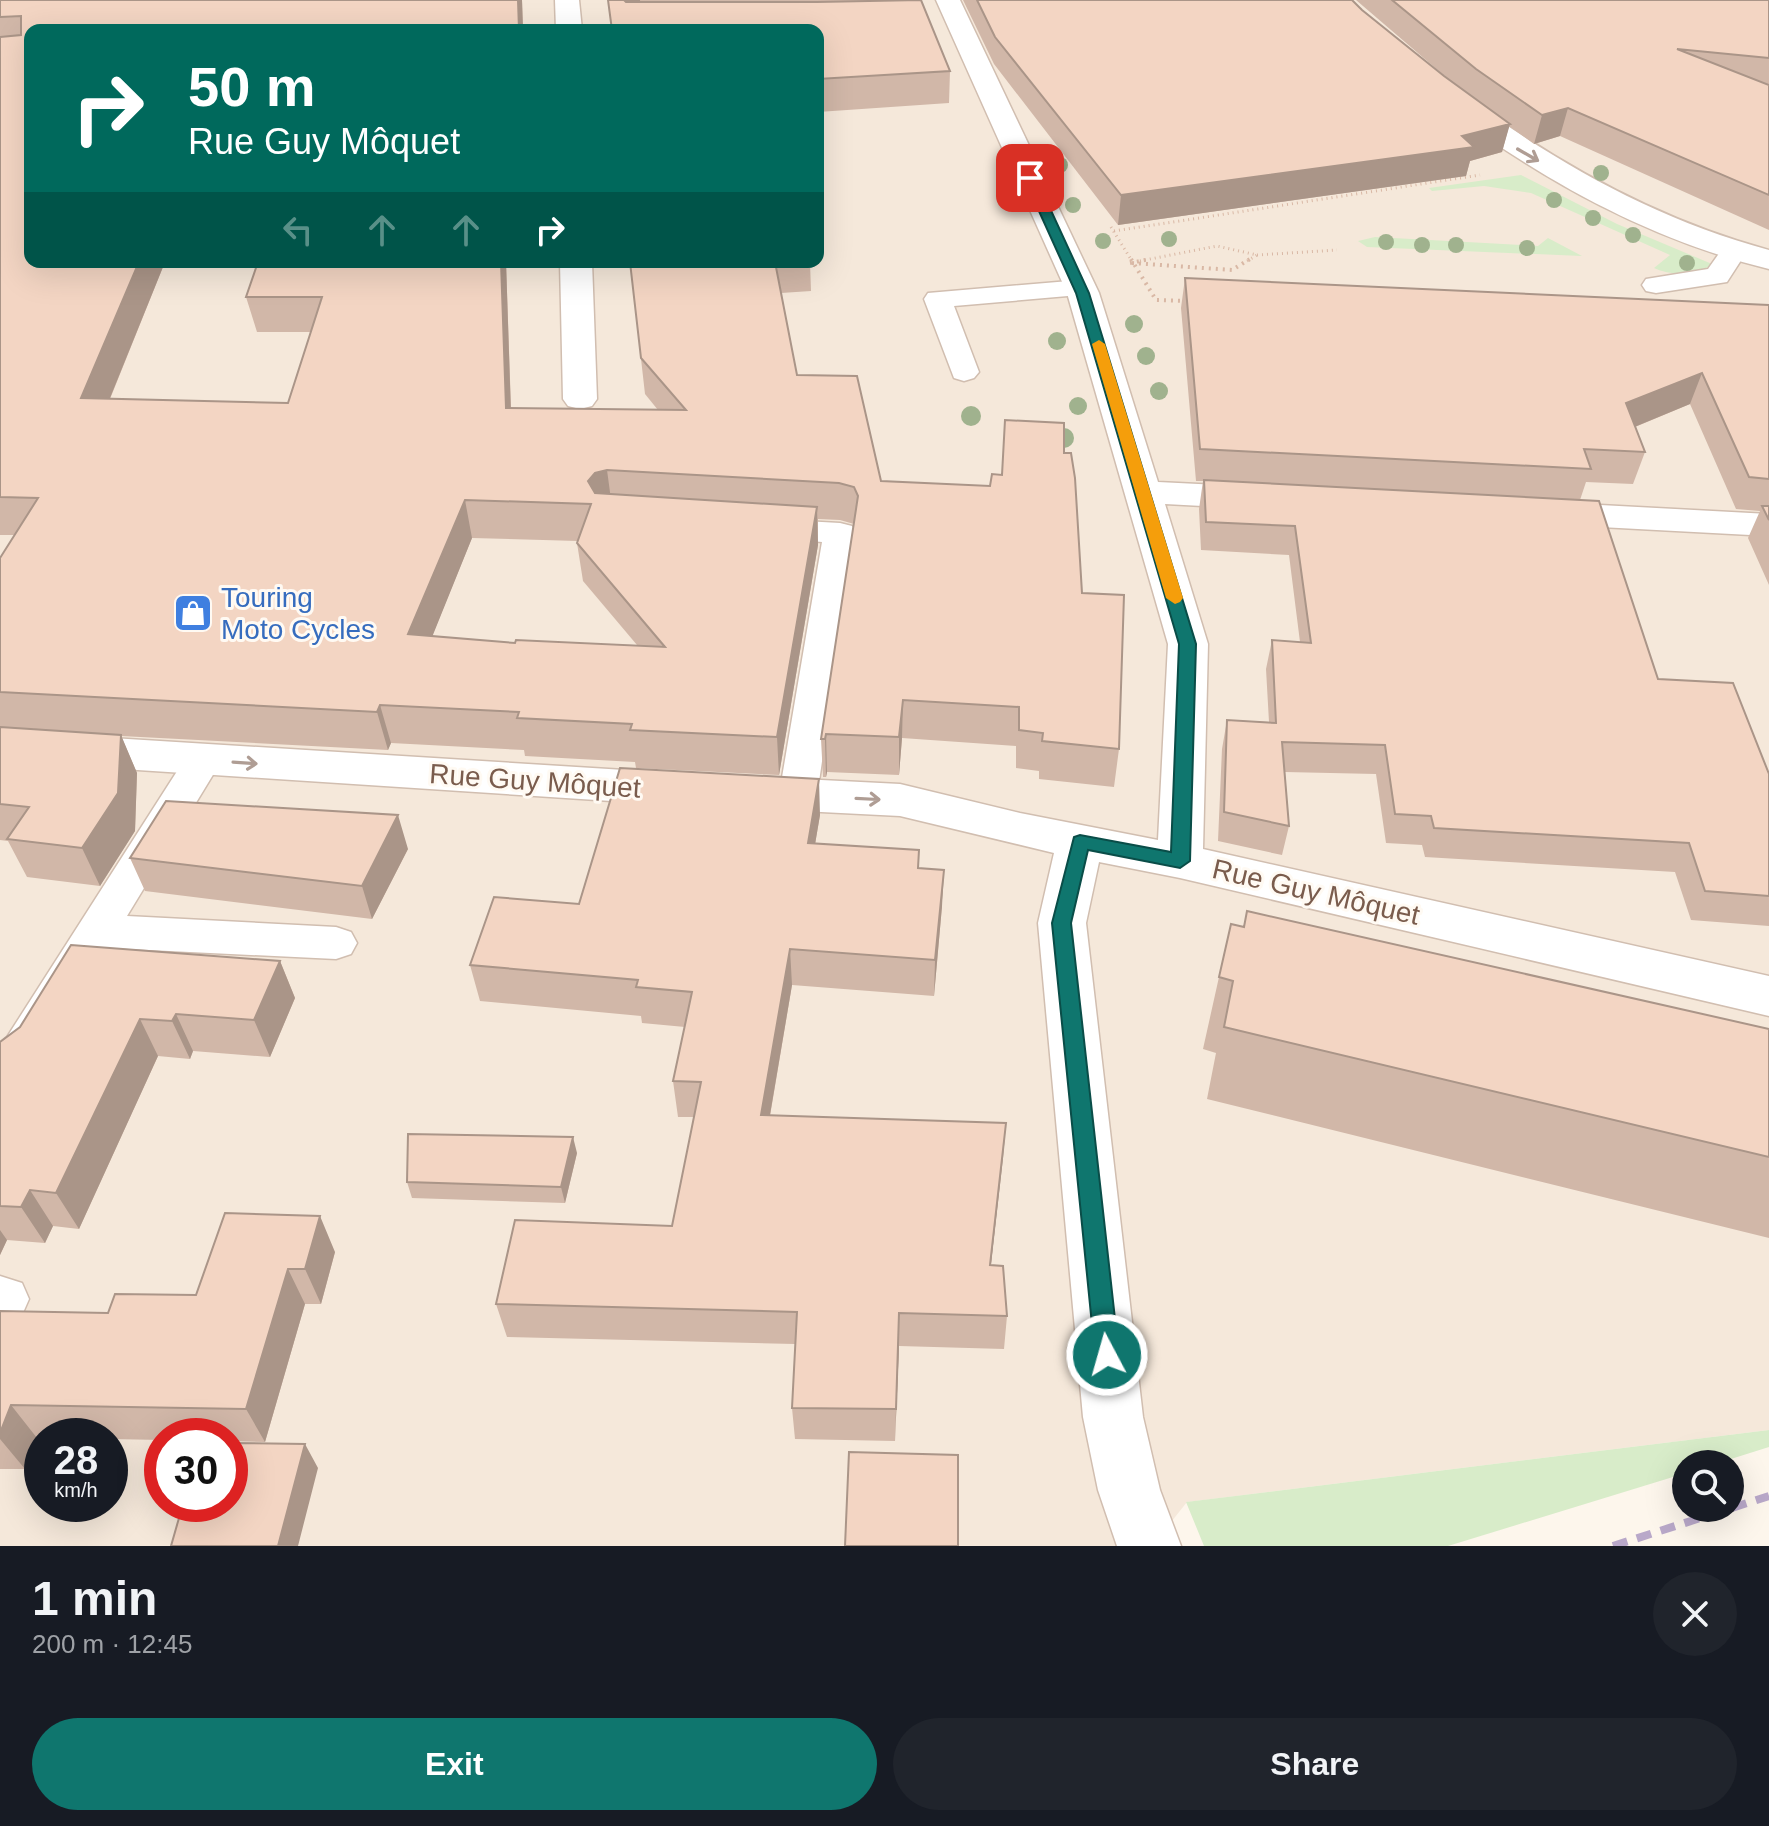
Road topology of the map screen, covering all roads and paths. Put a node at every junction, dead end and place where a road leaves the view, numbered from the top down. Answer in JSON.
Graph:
{"nodes":[{"id":1,"x":567,"y":0,"type":"edge"},
{"id":2,"x":943,"y":12,"type":"edge"},
{"id":3,"x":569,"y":24,"type":"edge"},
{"id":4,"x":1438,"y":88,"type":"edge"},
{"id":5,"x":1475,"y":176,"type":"edge"},
{"id":6,"x":1114,"y":231,"type":"dead end"},
{"id":7,"x":1337,"y":250,"type":"dead end"},
{"id":8,"x":1734,"y":251,"type":"junction"},
{"id":9,"x":1257,"y":255,"type":"junction"},
{"id":10,"x":1769,"y":260,"type":"edge"},
{"id":11,"x":1131,"y":263,"type":"junction"},
{"id":12,"x":576,"y":268,"type":"edge"},
{"id":13,"x":1656,"y":285,"type":"dead end"},
{"id":14,"x":1081,"y":288,"type":"junction"},
{"id":15,"x":1195,"y":302,"type":"edge"},
{"id":16,"x":964,"y":372,"type":"dead end"},
{"id":17,"x":580,"y":399,"type":"dead end"},
{"id":18,"x":1144,"y":492,"type":"junction"},
{"id":19,"x":1300,"y":500,"type":"edge"},
{"id":20,"x":1506,"y":511,"type":"edge"},
{"id":21,"x":1769,"y":525,"type":"edge"},
{"id":22,"x":733,"y":527,"type":"edge"},
{"id":23,"x":0,"y":746,"type":"edge"},
{"id":24,"x":203,"y":760,"type":"junction"},
{"id":25,"x":798,"y":795,"type":"junction"},
{"id":26,"x":1080,"y":842,"type":"junction"},
{"id":27,"x":1180,"y":861,"type":"junction"},
{"id":28,"x":97,"y":931,"type":"junction"},
{"id":29,"x":336,"y":943,"type":"dead end"},
{"id":30,"x":1769,"y":996,"type":"edge"},
{"id":31,"x":0,"y":1068,"type":"edge"},
{"id":32,"x":1139,"y":1518,"type":"edge"}],
"edges":[{"from":1,"to":3,"type":"street"},
{"from":2,"to":14,"type":"street"},
{"from":4,"to":8,"type":"street","one_way":true},
{"from":5,"to":6,"type":"path"},
{"from":7,"to":9,"type":"path"},
{"from":8,"to":10,"type":"street"},
{"from":8,"to":13,"type":"lane"},
{"from":9,"to":11,"type":"path"},
{"from":9,"to":11,"type":"path"},
{"from":11,"to":15,"type":"path"},
{"from":12,"to":17,"type":"street"},
{"from":14,"to":16,"type":"lane"},
{"from":14,"to":18,"type":"street"},
{"from":18,"to":19,"type":"street"},
{"from":18,"to":27,"type":"street"},
{"from":20,"to":21,"type":"street"},
{"from":22,"to":25,"type":"lane"},
{"from":23,"to":24,"type":"street","name":"Rue Guy Môquet"},
{"from":24,"to":25,"type":"street","name":"Rue Guy Môquet","one_way":true},
{"from":24,"to":28,"type":"lane"},
{"from":25,"to":26,"type":"street","name":"Rue Guy Môquet","one_way":true},
{"from":26,"to":27,"type":"street","name":"Rue Guy Môquet"},
{"from":26,"to":32,"type":"street"},
{"from":27,"to":30,"type":"street","name":"Rue Guy Môquet"},
{"from":28,"to":29,"type":"lane"},
{"from":28,"to":31,"type":"lane"}]}
